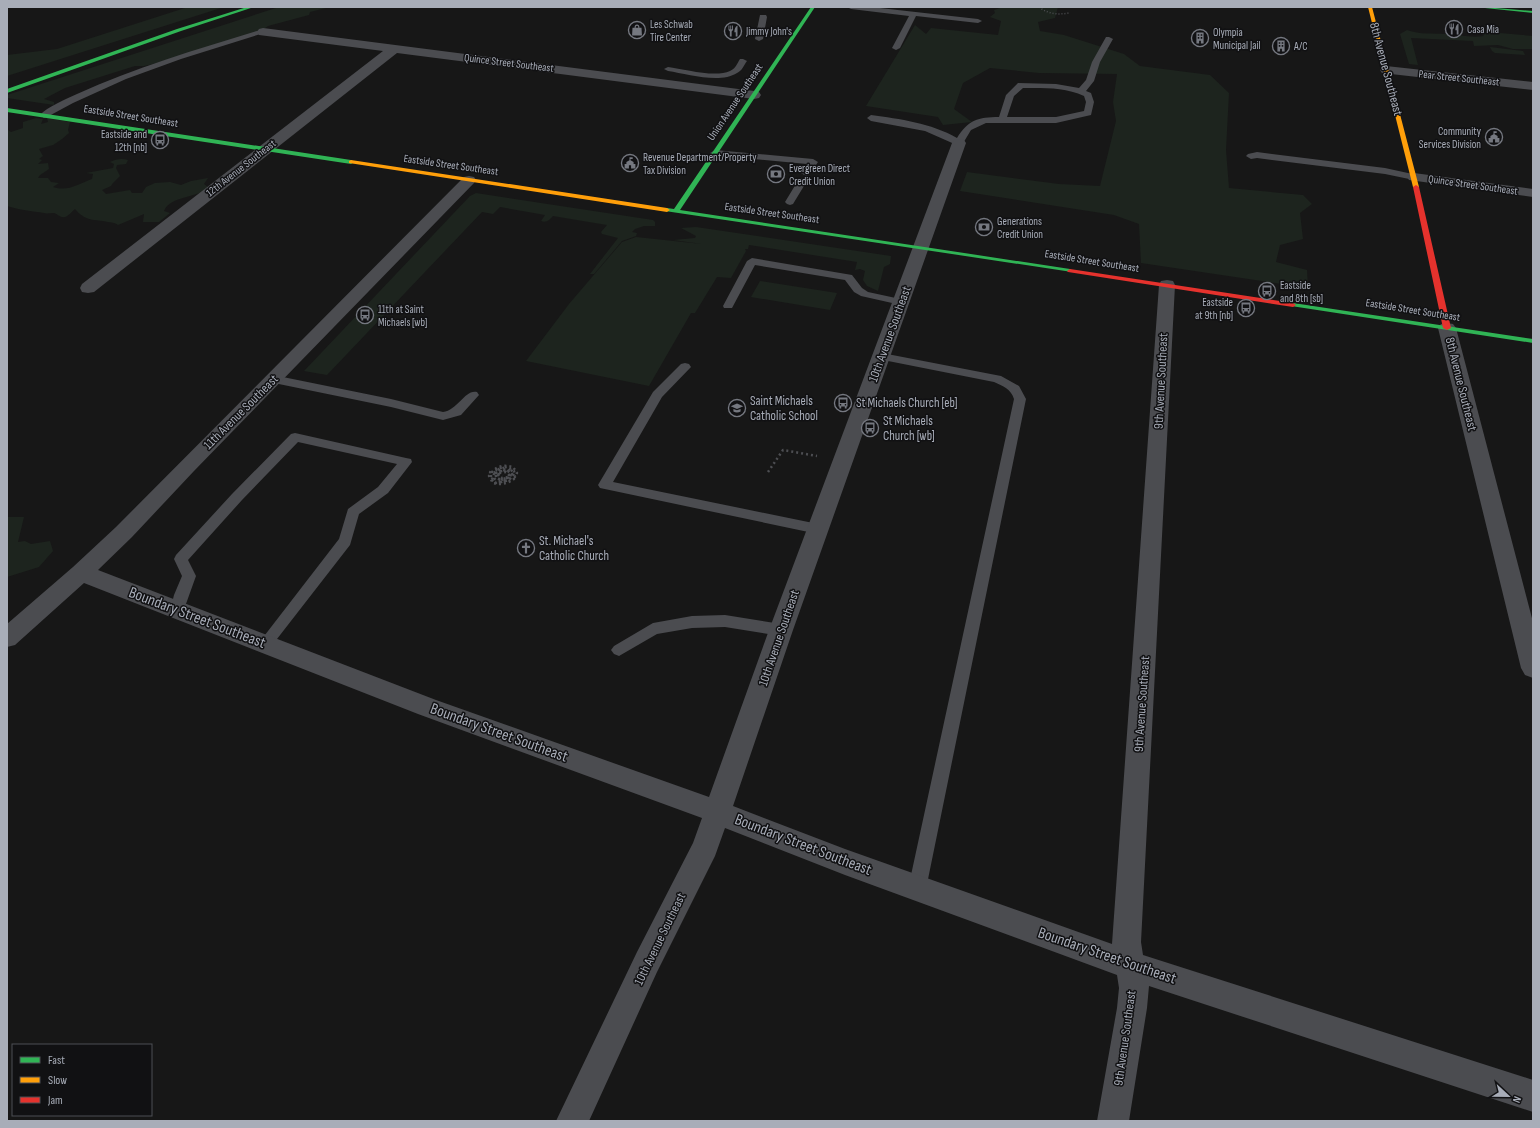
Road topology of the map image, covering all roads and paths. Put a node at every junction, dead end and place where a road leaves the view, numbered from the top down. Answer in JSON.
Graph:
{"nodes":[{"id":1,"x":252,"y":7,"type":"edge"},
{"id":2,"x":813,"y":7,"type":"edge"},
{"id":3,"x":851,"y":7,"type":"edge"},
{"id":4,"x":1039,"y":7,"type":"edge"},
{"id":5,"x":1370,"y":7,"type":"edge"},
{"id":6,"x":1485,"y":7,"type":"edge"},
{"id":7,"x":1533,"y":12,"type":"edge"},
{"id":8,"x":1069,"y":13,"type":"dead end"},
{"id":9,"x":913,"y":14,"type":"junction"},
{"id":10,"x":763,"y":17,"type":"dead end"},
{"id":11,"x":978,"y":21,"type":"dead end"},
{"id":12,"x":179,"y":30,"type":"junction"},
{"id":13,"x":263,"y":32,"type":"joint"},
{"id":14,"x":1109,"y":39,"type":"dead end"},
{"id":15,"x":759,"y":40,"type":"dead end"},
{"id":16,"x":395,"y":48,"type":"junction"},
{"id":17,"x":896,"y":48,"type":"dead end"},
{"id":18,"x":743,"y":62,"type":"dead end"},
{"id":19,"x":668,"y":69,"type":"dead end"},
{"id":20,"x":1386,"y":70,"type":"junction"},
{"id":21,"x":7,"y":83,"type":"edge"},
{"id":22,"x":1533,"y":86,"type":"edge"},
{"id":23,"x":7,"y":91,"type":"edge"},
{"id":24,"x":1081,"y":91,"type":"junction"},
{"id":25,"x":754,"y":95,"type":"junction"},
{"id":26,"x":7,"y":110,"type":"edge"},
{"id":27,"x":44,"y":115,"type":"junction"},
{"id":28,"x":871,"y":118,"type":"dead end"},
{"id":29,"x":1002,"y":120,"type":"junction"},
{"id":30,"x":959,"y":143,"type":"junction"},
{"id":31,"x":265,"y":149,"type":"junction"},
{"id":32,"x":715,"y":152,"type":"junction"},
{"id":33,"x":1251,"y":156,"type":"dead end"},
{"id":34,"x":1414,"y":177,"type":"junction"},
{"id":35,"x":469,"y":180,"type":"junction"},
{"id":36,"x":1533,"y":193,"type":"edge"},
{"id":37,"x":790,"y":202,"type":"dead end"},
{"id":38,"x":676,"y":211,"type":"junction"},
{"id":39,"x":921,"y":248,"type":"junction"},
{"id":40,"x":1167,"y":285,"type":"junction"},
{"id":41,"x":88,"y":288,"type":"dead end"},
{"id":42,"x":901,"y":302,"type":"junction"},
{"id":43,"x":728,"y":306,"type":"dead end"},
{"id":44,"x":1447,"y":328,"type":"junction"},
{"id":45,"x":1533,"y":341,"type":"edge"},
{"id":46,"x":882,"y":357,"type":"junction"},
{"id":47,"x":685,"y":367,"type":"dead end"},
{"id":48,"x":273,"y":379,"type":"junction"},
{"id":49,"x":473,"y":395,"type":"dead end"},
{"id":50,"x":817,"y":456,"type":"dead end"},
{"id":51,"x":489,"y":472,"type":"dead end"},
{"id":52,"x":768,"y":472,"type":"dead end"},
{"id":53,"x":503,"y":475,"type":"dead end"},
{"id":54,"x":818,"y":528,"type":"junction"},
{"id":55,"x":81,"y":574,"type":"junction"},
{"id":56,"x":177,"y":611,"type":"junction"},
{"id":57,"x":781,"y":630,"type":"junction"},
{"id":58,"x":7,"y":638,"type":"edge"},
{"id":59,"x":265,"y":644,"type":"junction"},
{"id":60,"x":619,"y":650,"type":"dead end"},
{"id":61,"x":1533,"y":668,"type":"edge"},
{"id":62,"x":717,"y":812,"type":"junction"},
{"id":63,"x":917,"y":889,"type":"junction"},
{"id":64,"x":1129,"y":965,"type":"junction"},
{"id":65,"x":1533,"y":1096,"type":"edge"},
{"id":66,"x":572,"y":1121,"type":"edge"},
{"id":67,"x":1113,"y":1121,"type":"edge"}],
"edges":[{"from":1,"to":12,"type":"main road"},
{"from":2,"to":25,"type":"main road","name":"Union Avenue Southeast"},
{"from":3,"to":9,"type":"lane"},
{"from":4,"to":8,"type":"path"},
{"from":5,"to":20,"type":"main road","name":"8th Avenue Southeast"},
{"from":6,"to":7,"type":"main road"},
{"from":9,"to":11,"type":"lane"},
{"from":9,"to":17,"type":"lane"},
{"from":10,"to":15,"type":"lane"},
{"from":12,"to":21,"type":"main road"},
{"from":12,"to":23,"type":"main road"},
{"from":13,"to":16,"type":"street","name":"Quince Street Southeast"},
{"from":13,"to":27,"type":"lane"},
{"from":14,"to":24,"type":"lane"},
{"from":16,"to":25,"type":"street","name":"Quince Street Southeast"},
{"from":16,"to":31,"type":"street","name":"12th Avenue Southeast"},
{"from":18,"to":19,"type":"lane"},
{"from":20,"to":22,"type":"street","name":"Pear Street Southeast"},
{"from":20,"to":34,"type":"main road","name":"8th Avenue Southeast"},
{"from":24,"to":29,"type":"lane"},
{"from":24,"to":29,"type":"lane"},
{"from":25,"to":32,"type":"main road","name":"Union Avenue Southeast"},
{"from":26,"to":27,"type":"main road","name":"Eastside Street Southeast"},
{"from":27,"to":31,"type":"main road","name":"Eastside Street Southeast"},
{"from":28,"to":30,"type":"lane"},
{"from":29,"to":30,"type":"lane"},
{"from":30,"to":39,"type":"street","name":"10th Avenue Southeast"},
{"from":31,"to":35,"type":"main road","name":"Eastside Street Southeast"},
{"from":31,"to":41,"type":"street","name":"12th Avenue Southeast"},
{"from":32,"to":37,"type":"lane"},
{"from":32,"to":38,"type":"main road","name":"Union Avenue Southeast"},
{"from":33,"to":34,"type":"lane"},
{"from":34,"to":36,"type":"street","name":"Quince Street Southeast"},
{"from":34,"to":44,"type":"main road","name":"8th Avenue Southeast"},
{"from":35,"to":38,"type":"main road","name":"Eastside Street Southeast"},
{"from":35,"to":48,"type":"street","name":"11th Avenue Southeast"},
{"from":38,"to":39,"type":"main road","name":"Eastside Street Southeast"},
{"from":39,"to":40,"type":"main road","name":"Eastside Street Southeast"},
{"from":39,"to":42,"type":"street","name":"10th Avenue Southeast"},
{"from":40,"to":44,"type":"main road","name":"Eastside Street Southeast"},
{"from":40,"to":64,"type":"street","name":"9th Avenue Southeast"},
{"from":42,"to":43,"type":"lane"},
{"from":42,"to":46,"type":"street","name":"10th Avenue Southeast"},
{"from":44,"to":45,"type":"main road","name":"Eastside Street Southeast"},
{"from":44,"to":61,"type":"street","name":"8th Avenue Southeast"},
{"from":46,"to":54,"type":"street","name":"10th Avenue Southeast"},
{"from":46,"to":63,"type":"lane"},
{"from":47,"to":54,"type":"lane"},
{"from":48,"to":49,"type":"lane"},
{"from":48,"to":55,"type":"street","name":"11th Avenue Southeast"},
{"from":50,"to":52,"type":"path"},
{"from":51,"to":53,"type":"path"},
{"from":54,"to":57,"type":"street","name":"10th Avenue Southeast"},
{"from":55,"to":56,"type":"street","name":"Boundary Street Southeast"},
{"from":55,"to":58,"type":"street","name":"11th Avenue Southeast"},
{"from":56,"to":59,"type":"street","name":"Boundary Street Southeast"},
{"from":56,"to":59,"type":"lane"},
{"from":57,"to":60,"type":"lane"},
{"from":57,"to":62,"type":"street","name":"10th Avenue Southeast"},
{"from":59,"to":62,"type":"street","name":"Boundary Street Southeast"},
{"from":62,"to":63,"type":"street","name":"Boundary Street Southeast"},
{"from":62,"to":66,"type":"street","name":"10th Avenue Southeast"},
{"from":63,"to":64,"type":"street","name":"Boundary Street Southeast"},
{"from":64,"to":65,"type":"street","name":"Boundary Street Southeast"},
{"from":64,"to":67,"type":"street","name":"9th Avenue Southeast"}]}
